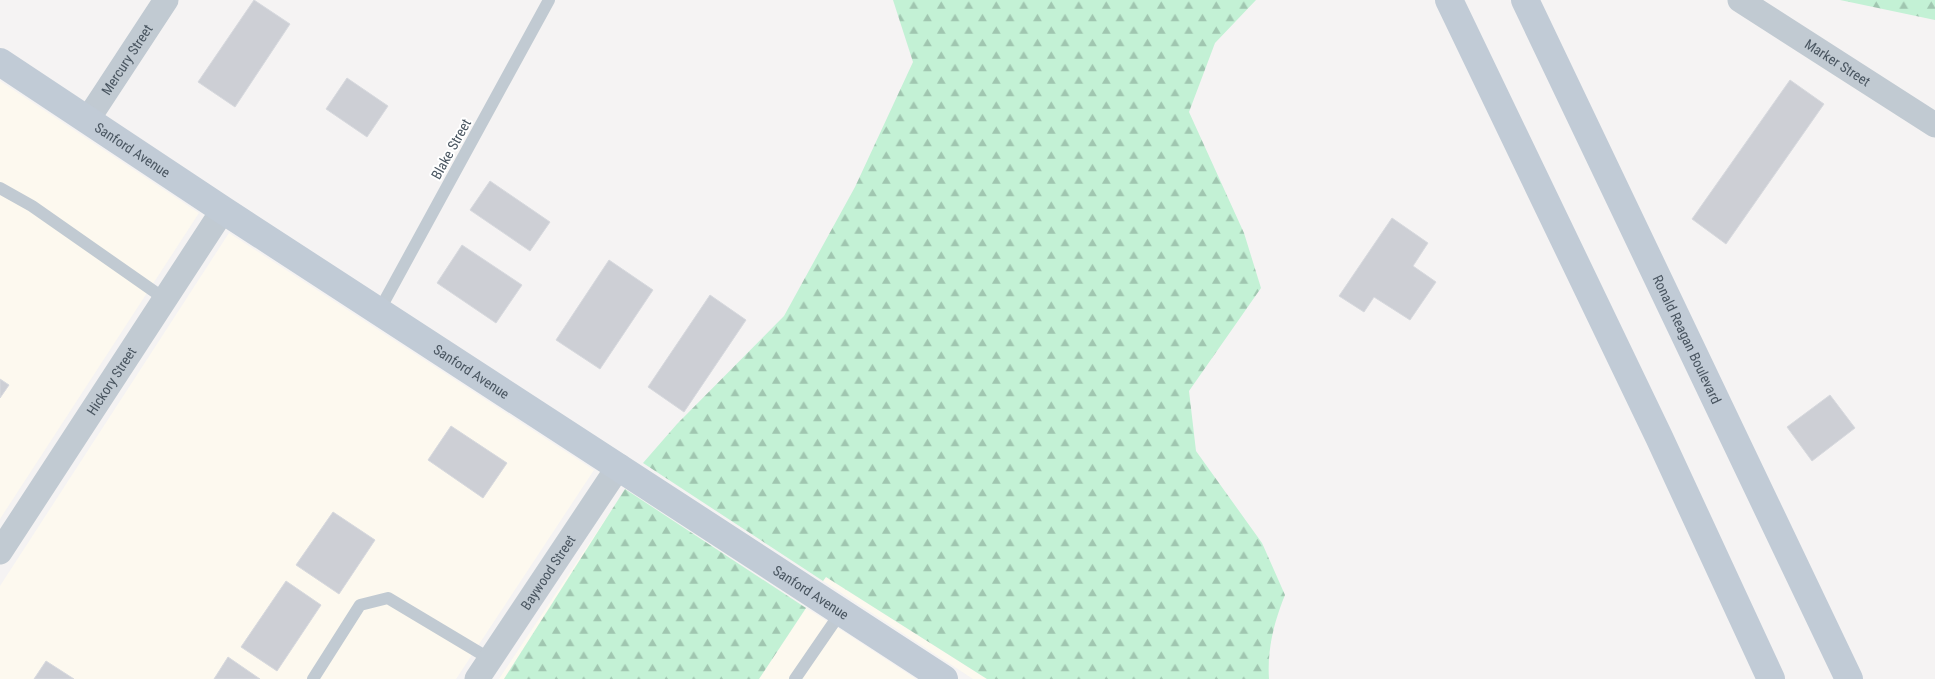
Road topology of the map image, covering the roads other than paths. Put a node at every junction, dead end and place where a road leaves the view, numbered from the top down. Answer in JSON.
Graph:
{"nodes":[{"id":1,"x":166,"y":0,"type":"edge"},
{"id":2,"x":549,"y":0,"type":"edge"},
{"id":3,"x":1449,"y":0,"type":"edge"},
{"id":4,"x":1526,"y":0,"type":"edge"},
{"id":5,"x":1740,"y":0,"type":"edge"},
{"id":6,"x":0,"y":62,"type":"edge"},
{"id":7,"x":88,"y":119,"type":"junction"},
{"id":8,"x":1935,"y":124,"type":"edge"},
{"id":9,"x":0,"y":188,"type":"edge"},
{"id":10,"x":223,"y":210,"type":"junction"},
{"id":11,"x":165,"y":299,"type":"junction"},
{"id":12,"x":379,"y":312,"type":"junction"},
{"id":13,"x":619,"y":466,"type":"junction"},
{"id":14,"x":0,"y":552,"type":"edge"},
{"id":15,"x":841,"y":612,"type":"junction"},
{"id":16,"x":484,"y":669,"type":"edge"},
{"id":17,"x":313,"y":679,"type":"edge"},
{"id":18,"x":796,"y":679,"type":"edge"},
{"id":19,"x":944,"y":679,"type":"edge"},
{"id":20,"x":1771,"y":679,"type":"edge"},
{"id":21,"x":1849,"y":679,"type":"edge"}],
"edges":[{"from":1,"to":7,"type":"street","name":"Mercury Street"},
{"from":2,"to":12,"type":"lane","name":"Blake Street"},
{"from":3,"to":20,"type":"main road"},
{"from":4,"to":21,"type":"main road","name":"Ronald Reagan Boulevard"},
{"from":5,"to":8,"type":"street","name":"Marker Street"},
{"from":6,"to":7,"type":"main road","name":"Sanford Avenue"},
{"from":7,"to":10,"type":"main road","name":"Sanford Avenue"},
{"from":9,"to":11,"type":"lane"},
{"from":10,"to":11,"type":"street","name":"Hickory Street"},
{"from":10,"to":12,"type":"main road","name":"Sanford Avenue"},
{"from":11,"to":14,"type":"street","name":"Hickory Street"},
{"from":12,"to":13,"type":"main road","name":"Sanford Avenue"},
{"from":13,"to":15,"type":"main road","name":"Sanford Avenue"},
{"from":13,"to":16,"type":"street","name":"Baywood Street"},
{"from":15,"to":18,"type":"lane"},
{"from":15,"to":19,"type":"main road","name":"Sanford Avenue"},
{"from":16,"to":17,"type":"lane"}]}
